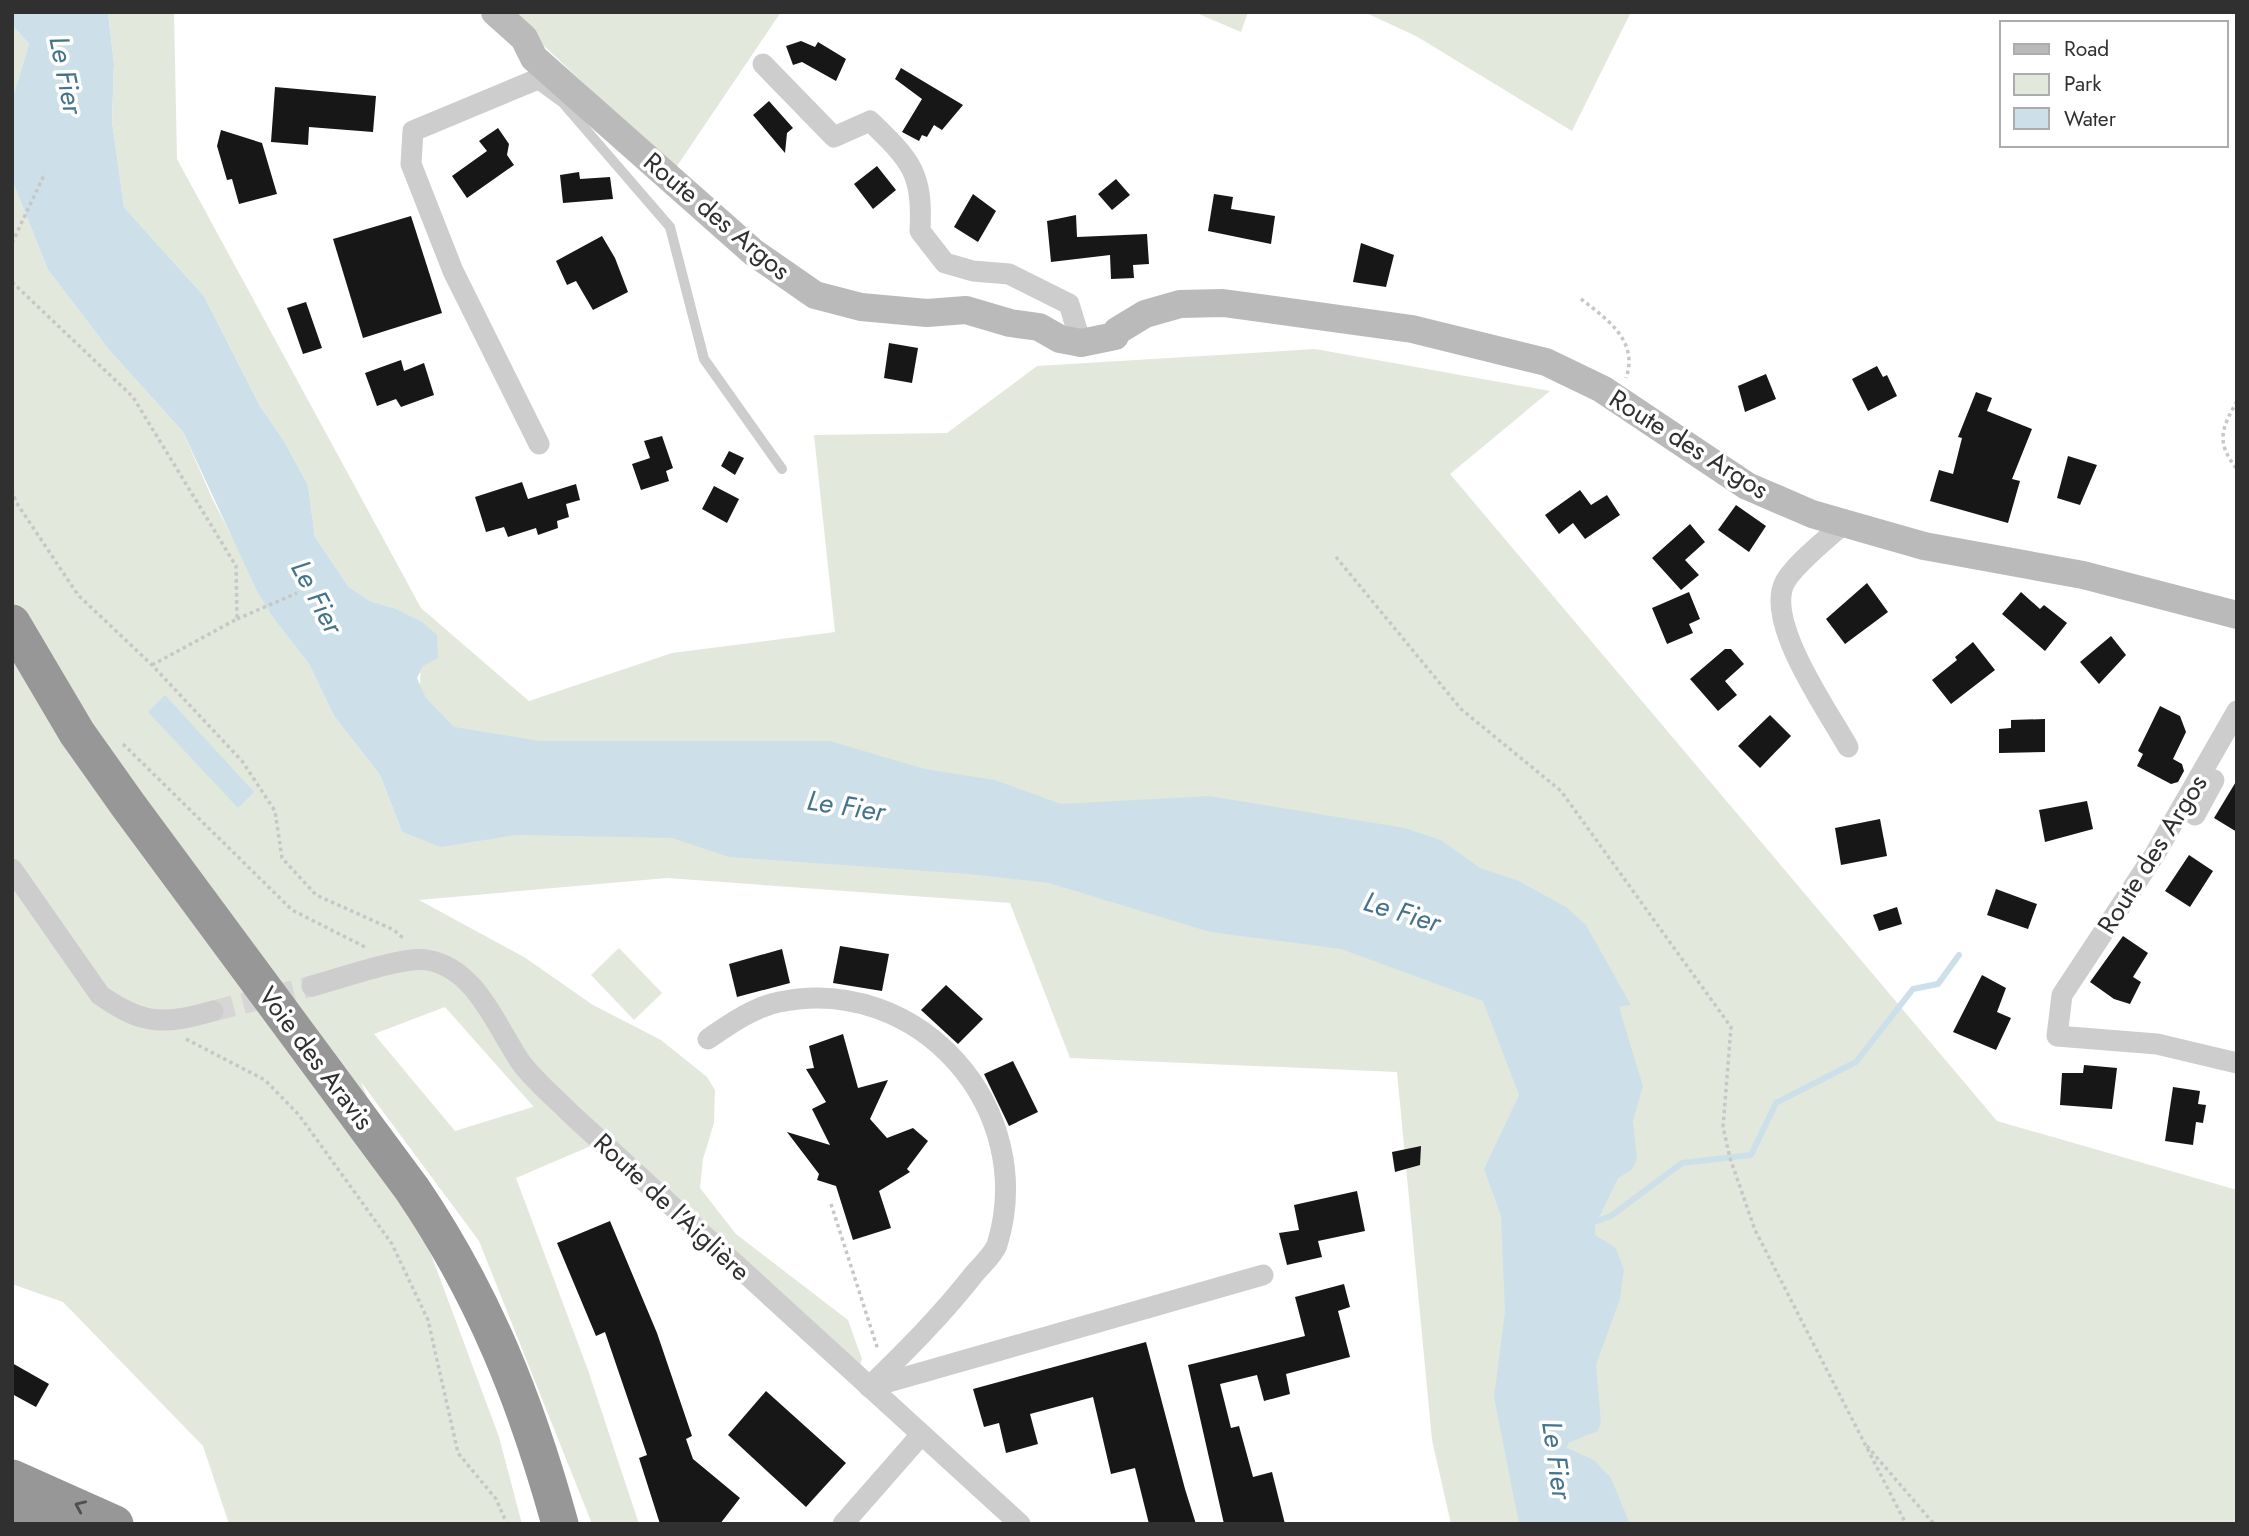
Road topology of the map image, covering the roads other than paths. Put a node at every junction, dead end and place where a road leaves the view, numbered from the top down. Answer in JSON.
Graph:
{"nodes":[{"id":1,"x":480,"y":12,"type":"edge"},
{"id":2,"x":495,"y":12,"type":"edge"},
{"id":3,"x":763,"y":64,"type":"dead end"},
{"id":4,"x":538,"y":68,"type":"junction"},
{"id":5,"x":1071,"y":341,"type":"junction"},
{"id":6,"x":539,"y":444,"type":"dead end"},
{"id":7,"x":782,"y":469,"type":"dead end"},
{"id":8,"x":1842,"y":525,"type":"junction"},
{"id":9,"x":2237,"y":615,"type":"edge"},
{"id":10,"x":12,"y":623,"type":"edge"},
{"id":11,"x":2237,"y":711,"type":"edge"},
{"id":12,"x":2237,"y":736,"type":"edge"},
{"id":13,"x":1848,"y":747,"type":"dead end"},
{"id":14,"x":2195,"y":815,"type":"dead end"},
{"id":15,"x":12,"y":869,"type":"edge"},
{"id":16,"x":312,"y":986,"type":"tunnel mouth"},
{"id":17,"x":212,"y":1011,"type":"tunnel mouth"},
{"id":18,"x":708,"y":1039,"type":"dead end"},
{"id":19,"x":2237,"y":1063,"type":"edge"},
{"id":20,"x":1264,"y":1275,"type":"dead end"},
{"id":21,"x":869,"y":1387,"type":"junction"},
{"id":22,"x":921,"y":1435,"type":"junction"},
{"id":23,"x":12,"y":1479,"type":"edge"},
{"id":24,"x":12,"y":1506,"type":"edge"},
{"id":25,"x":53,"y":1524,"type":"edge"},
{"id":26,"x":115,"y":1524,"type":"edge"},
{"id":27,"x":560,"y":1524,"type":"edge"},
{"id":28,"x":843,"y":1524,"type":"edge"},
{"id":29,"x":1020,"y":1524,"type":"edge"}],
"edges":[{"from":1,"to":4,"type":"street","name":"Route des Argos"},
{"from":2,"to":4,"type":"street","name":"Route des Argos"},
{"from":3,"to":5,"type":"street"},
{"from":4,"to":5,"type":"street","name":"Route des Argos"},
{"from":4,"to":6,"type":"street"},
{"from":4,"to":7,"type":"lane"},
{"from":5,"to":8,"type":"street","name":"Route des Argos"},
{"from":8,"to":9,"type":"street","name":"Route des Argos"},
{"from":8,"to":13,"type":"street"},
{"from":10,"to":27,"type":"highway","name":"Voie des Aravis"},
{"from":11,"to":19,"type":"street","name":"Route des Argos"},
{"from":12,"to":14,"type":"street"},
{"from":15,"to":17,"type":"street"},
{"from":16,"to":21,"type":"street","name":"Route de l'Aiglière"},
{"from":18,"to":21,"type":"street"},
{"from":20,"to":21,"type":"street"},
{"from":21,"to":22,"type":"street","name":"Route de l'Aiglière"},
{"from":22,"to":28,"type":"street"},
{"from":22,"to":29,"type":"street","name":"Route de l'Aiglière"},
{"from":26,"to":23,"type":"highway","one_way":true},
{"from":24,"to":25,"type":"highway"}]}
